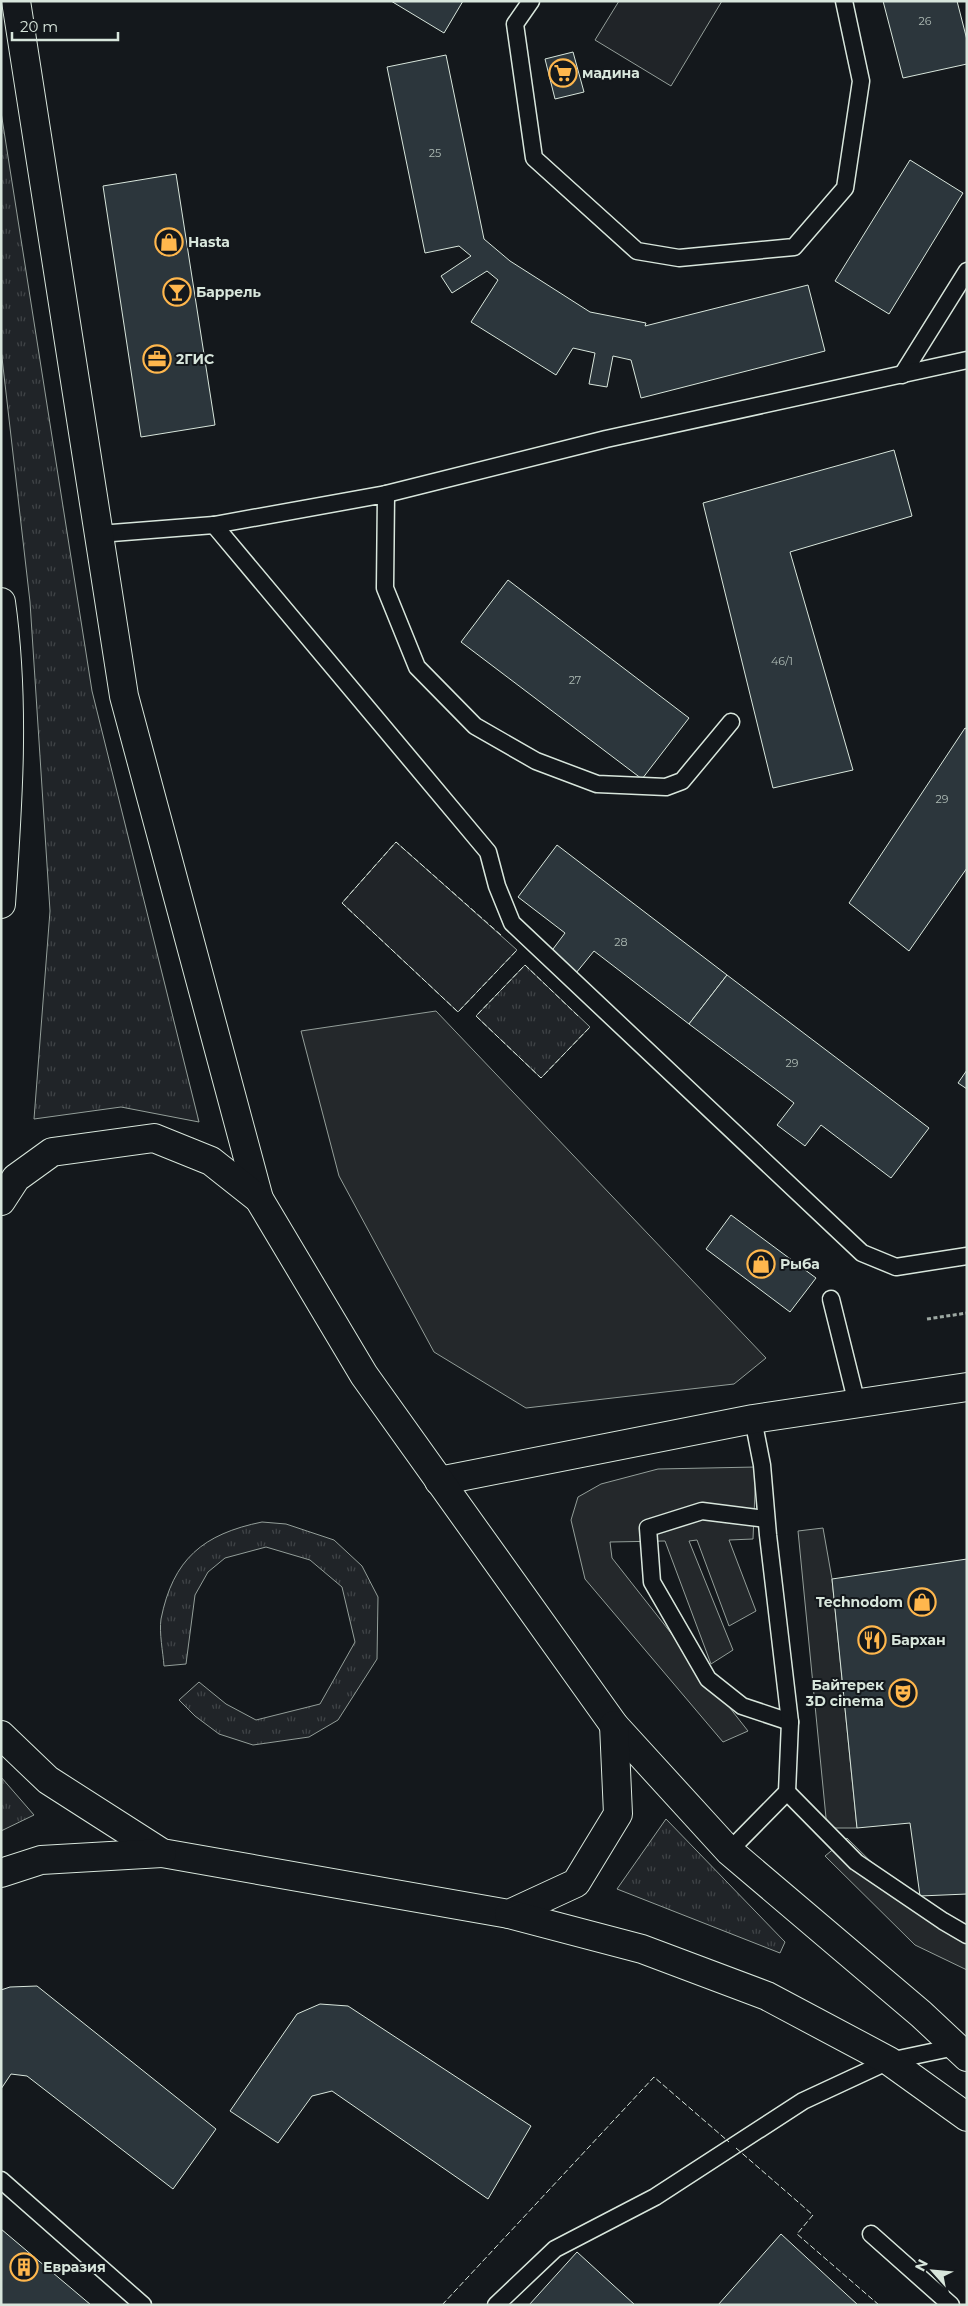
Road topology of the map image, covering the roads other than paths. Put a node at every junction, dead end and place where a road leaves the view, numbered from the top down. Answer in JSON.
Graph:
{"nodes":[{"id":1,"x":16,"y":1,"type":"edge"},
{"id":2,"x":531,"y":1,"type":"edge"},
{"id":3,"x":844,"y":1,"type":"edge"},
{"id":4,"x":967,"y":271,"type":"edge"},
{"id":5,"x":967,"y":360,"type":"edge"},
{"id":6,"x":902,"y":375,"type":"junction"},
{"id":7,"x":386,"y":494,"type":"junction"},
{"id":8,"x":214,"y":525,"type":"junction"},
{"id":9,"x":99,"y":534,"type":"junction"},
{"id":10,"x":1,"y":602,"type":"edge"},
{"id":11,"x":731,"y":722,"type":"dead end"},
{"id":12,"x":6,"y":748,"type":"edge"},
{"id":13,"x":1,"y":904,"type":"edge"},
{"id":14,"x":259,"y":1199,"type":"junction"},
{"id":15,"x":1,"y":1201,"type":"edge"},
{"id":16,"x":967,"y":1256,"type":"edge"},
{"id":17,"x":831,"y":1299,"type":"dead end"},
{"id":18,"x":967,"y":1387,"type":"edge"},
{"id":19,"x":857,"y":1404,"type":"junction"},
{"id":20,"x":753,"y":1419,"type":"junction"},
{"id":21,"x":439,"y":1481,"type":"junction"},
{"id":22,"x":766,"y":1519,"type":"junction"},
{"id":23,"x":790,"y":1722,"type":"junction"},
{"id":24,"x":614,"y":1725,"type":"junction"},
{"id":25,"x":1,"y":1735,"type":"edge"},
{"id":26,"x":787,"y":1792,"type":"junction"},
{"id":27,"x":729,"y":1851,"type":"junction"},
{"id":28,"x":162,"y":1853,"type":"junction"},
{"id":29,"x":1,"y":1874,"type":"edge"},
{"id":30,"x":509,"y":1914,"type":"junction"},
{"id":31,"x":967,"y":1935,"type":"edge"},
{"id":32,"x":962,"y":2050,"type":"edge"},
{"id":33,"x":889,"y":2061,"type":"junction"},
{"id":34,"x":967,"y":2117,"type":"edge"},
{"id":35,"x":1,"y":2180,"type":"edge"},
{"id":36,"x":871,"y":2234,"type":"dead end"},
{"id":37,"x":143,"y":2305,"type":"edge"},
{"id":38,"x":496,"y":2305,"type":"edge"},
{"id":39,"x":951,"y":2305,"type":"edge"}],
"edges":[{"from":1,"to":9,"type":"main road"},
{"from":2,"to":3,"type":"lane"},
{"from":4,"to":6,"type":"lane"},
{"from":5,"to":6,"type":"lane"},
{"from":6,"to":7,"type":"lane"},
{"from":7,"to":8,"type":"lane"},
{"from":7,"to":11,"type":"lane"},
{"from":8,"to":9,"type":"lane"},
{"from":8,"to":16,"type":"lane"},
{"from":9,"to":14,"type":"main road"},
{"from":10,"to":12,"type":"main road"},
{"from":12,"to":13,"type":"main road"},
{"from":14,"to":15,"type":"main road"},
{"from":14,"to":21,"type":"main road"},
{"from":17,"to":19,"type":"lane"},
{"from":18,"to":19,"type":"main road"},
{"from":19,"to":20,"type":"main road"},
{"from":20,"to":21,"type":"main road"},
{"from":20,"to":22,"type":"lane"},
{"from":21,"to":24,"type":"main road"},
{"from":22,"to":23,"type":"lane"},
{"from":22,"to":23,"type":"lane"},
{"from":23,"to":26,"type":"lane"},
{"from":24,"to":27,"type":"main road"},
{"from":24,"to":30,"type":"main road"},
{"from":25,"to":28,"type":"main road"},
{"from":26,"to":27,"type":"lane"},
{"from":26,"to":31,"type":"lane"},
{"from":27,"to":32,"type":"main road"},
{"from":28,"to":29,"type":"main road"},
{"from":28,"to":30,"type":"main road"},
{"from":30,"to":33,"type":"main road"},
{"from":32,"to":33,"type":"lane"},
{"from":33,"to":34,"type":"main road"},
{"from":33,"to":38,"type":"lane"},
{"from":35,"to":37,"type":"lane"},
{"from":36,"to":39,"type":"lane"}]}
